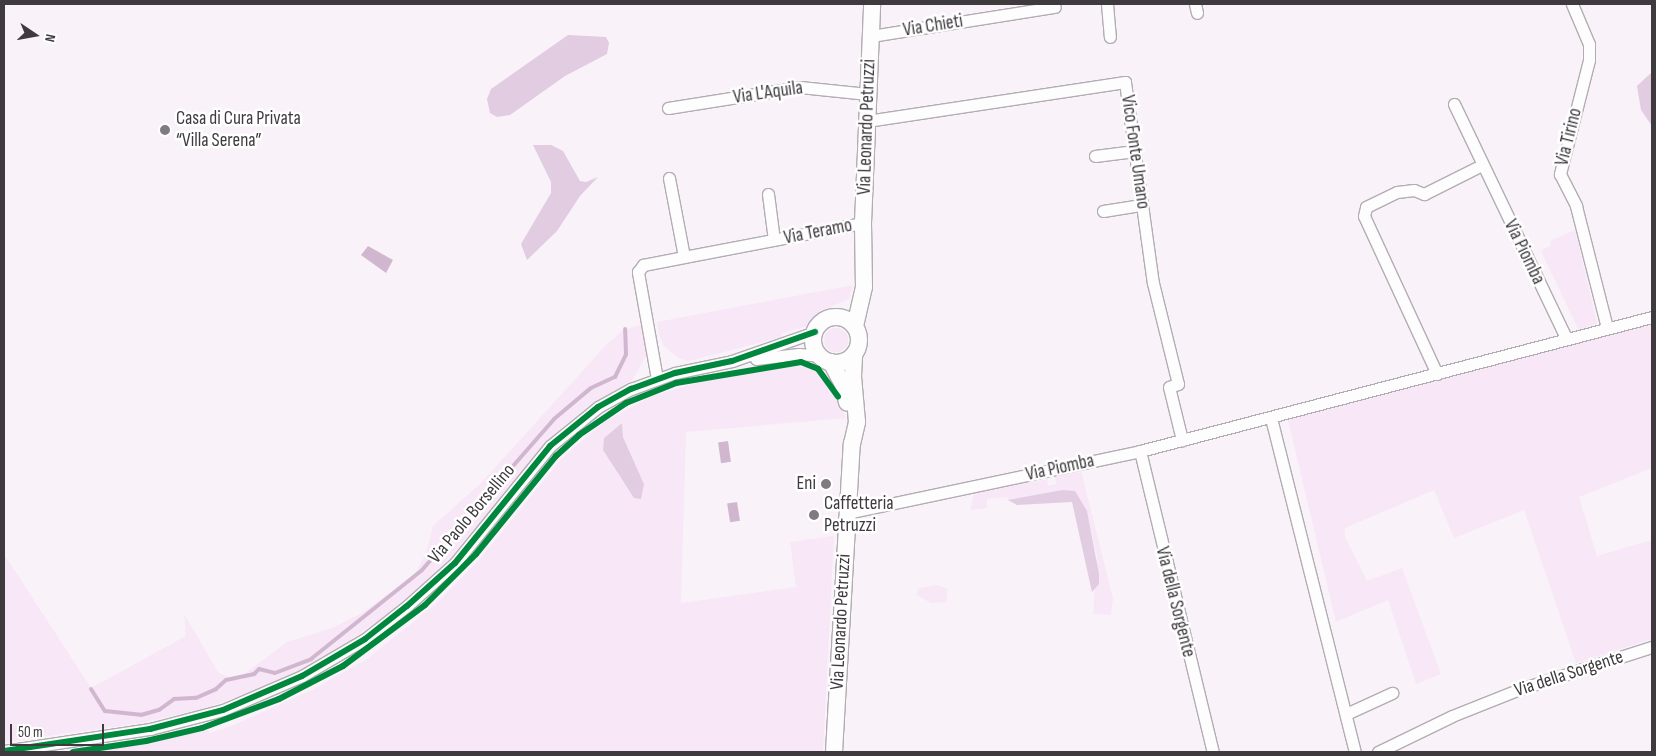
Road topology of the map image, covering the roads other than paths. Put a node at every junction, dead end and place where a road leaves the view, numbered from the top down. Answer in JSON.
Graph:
{"nodes":[{"id":1,"x":872,"y":4,"type":"edge"},
{"id":2,"x":1107,"y":4,"type":"edge"},
{"id":3,"x":1572,"y":4,"type":"edge"},
{"id":4,"x":1055,"y":7,"type":"dead end"},
{"id":5,"x":871,"y":36,"type":"junction"},
{"id":6,"x":1110,"y":37,"type":"dead end"},
{"id":7,"x":868,"y":94,"type":"junction"},
{"id":8,"x":1454,"y":104,"type":"dead end"},
{"id":9,"x":668,"y":108,"type":"dead end"},
{"id":10,"x":867,"y":121,"type":"junction"},
{"id":11,"x":1134,"y":151,"type":"junction"},
{"id":12,"x":1095,"y":156,"type":"dead end"},
{"id":13,"x":1482,"y":165,"type":"junction"},
{"id":14,"x":669,"y":178,"type":"dead end"},
{"id":15,"x":768,"y":194,"type":"dead end"},
{"id":16,"x":1142,"y":205,"type":"junction"},
{"id":17,"x":1103,"y":212,"type":"dead end"},
{"id":18,"x":863,"y":223,"type":"junction"},
{"id":19,"x":774,"y":240,"type":"junction"},
{"id":20,"x":863,"y":250,"type":"junction"},
{"id":21,"x":684,"y":257,"type":"junction"},
{"id":22,"x":838,"y":317,"type":"junction"},
{"id":23,"x":1652,"y":317,"type":"edge"},
{"id":24,"x":855,"y":326,"type":"junction"},
{"id":25,"x":1607,"y":328,"type":"junction"},
{"id":26,"x":815,"y":332,"type":"junction"},
{"id":27,"x":1566,"y":338,"type":"junction"},
{"id":28,"x":854,"y":354,"type":"junction"},
{"id":29,"x":825,"y":359,"type":"junction"},
{"id":30,"x":732,"y":361,"type":"junction"},
{"id":31,"x":1437,"y":374,"type":"junction"},
{"id":32,"x":657,"y":379,"type":"junction"},
{"id":33,"x":1271,"y":418,"type":"junction"},
{"id":34,"x":853,"y":432,"type":"junction"},
{"id":35,"x":1182,"y":440,"type":"junction"},
{"id":36,"x":1140,"y":451,"type":"junction"},
{"id":37,"x":847,"y":513,"type":"junction"},
{"id":38,"x":1652,"y":647,"type":"edge"},
{"id":39,"x":1392,"y":693,"type":"dead end"},
{"id":40,"x":1346,"y":714,"type":"junction"},
{"id":41,"x":5,"y":751,"type":"edge"},
{"id":42,"x":834,"y":752,"type":"edge"},
{"id":43,"x":1213,"y":752,"type":"edge"},
{"id":44,"x":1355,"y":752,"type":"edge"},
{"id":45,"x":1378,"y":752,"type":"edge"}],
"edges":[{"from":1,"to":5,"type":"main road","name":"Via Leonardo Petruzzi"},
{"from":2,"to":6,"type":"street"},
{"from":3,"to":25,"type":"street","name":"Via Tirino"},
{"from":4,"to":5,"type":"street","name":"Via Chieti"},
{"from":5,"to":7,"type":"main road","name":"Via Leonardo Petruzzi"},
{"from":7,"to":9,"type":"street","name":"Via L'Aquila"},
{"from":7,"to":10,"type":"main road","name":"Via Leonardo Petruzzi"},
{"from":8,"to":13,"type":"street","name":"Via Piomba"},
{"from":10,"to":11,"type":"street","name":"Vico Fonte Umano"},
{"from":10,"to":18,"type":"main road","name":"Via Leonardo Petruzzi"},
{"from":11,"to":12,"type":"street"},
{"from":11,"to":16,"type":"street","name":"Vico Fonte Umano"},
{"from":13,"to":27,"type":"street","name":"Via Piomba"},
{"from":13,"to":31,"type":"street"},
{"from":14,"to":21,"type":"street"},
{"from":15,"to":19,"type":"street","name":"Via Teramo"},
{"from":16,"to":17,"type":"street"},
{"from":16,"to":35,"type":"street","name":"Vico Fonte Umano"},
{"from":18,"to":19,"type":"street","name":"Via Teramo"},
{"from":18,"to":20,"type":"main road","name":"Via Leonardo Petruzzi"},
{"from":19,"to":21,"type":"street","name":"Via Teramo"},
{"from":20,"to":22,"type":"main road","name":"Via Leonardo Petruzzi"},
{"from":20,"to":24,"type":"main road","name":"Via Leonardo Petruzzi"},
{"from":21,"to":32,"type":"street","name":"Via Teramo"},
{"from":22,"to":24,"type":"main road"},
{"from":22,"to":26,"type":"main road"},
{"from":23,"to":25,"type":"street","name":"Via Piomba"},
{"from":24,"to":28,"type":"main road"},
{"from":25,"to":27,"type":"street","name":"Via Piomba"},
{"from":26,"to":29,"type":"main road"},
{"from":26,"to":30,"type":"street","name":"Via Paolo Borsellino"},
{"from":27,"to":31,"type":"street","name":"Via Piomba"},
{"from":28,"to":29,"type":"main road"},
{"from":28,"to":34,"type":"main road","name":"Via Leonardo Petruzzi"},
{"from":29,"to":30,"type":"street","name":"Via Paolo Borsellino"},
{"from":29,"to":34,"type":"main road","name":"Via Leonardo Petruzzi"},
{"from":30,"to":32,"type":"street","name":"Via Paolo Borsellino"},
{"from":31,"to":33,"type":"street","name":"Via Piomba"},
{"from":32,"to":41,"type":"street","name":"Via Paolo Borsellino"},
{"from":33,"to":35,"type":"street","name":"Via Piomba"},
{"from":33,"to":40,"type":"street"},
{"from":34,"to":37,"type":"main road","name":"Via Leonardo Petruzzi"},
{"from":35,"to":36,"type":"street","name":"Via Piomba"},
{"from":36,"to":37,"type":"street","name":"Via Piomba"},
{"from":36,"to":43,"type":"street","name":"Via della Sorgente"},
{"from":37,"to":42,"type":"main road","name":"Via Leonardo Petruzzi"},
{"from":38,"to":45,"type":"street","name":"Via della Sorgente"},
{"from":39,"to":40,"type":"street"},
{"from":40,"to":44,"type":"street"}]}
